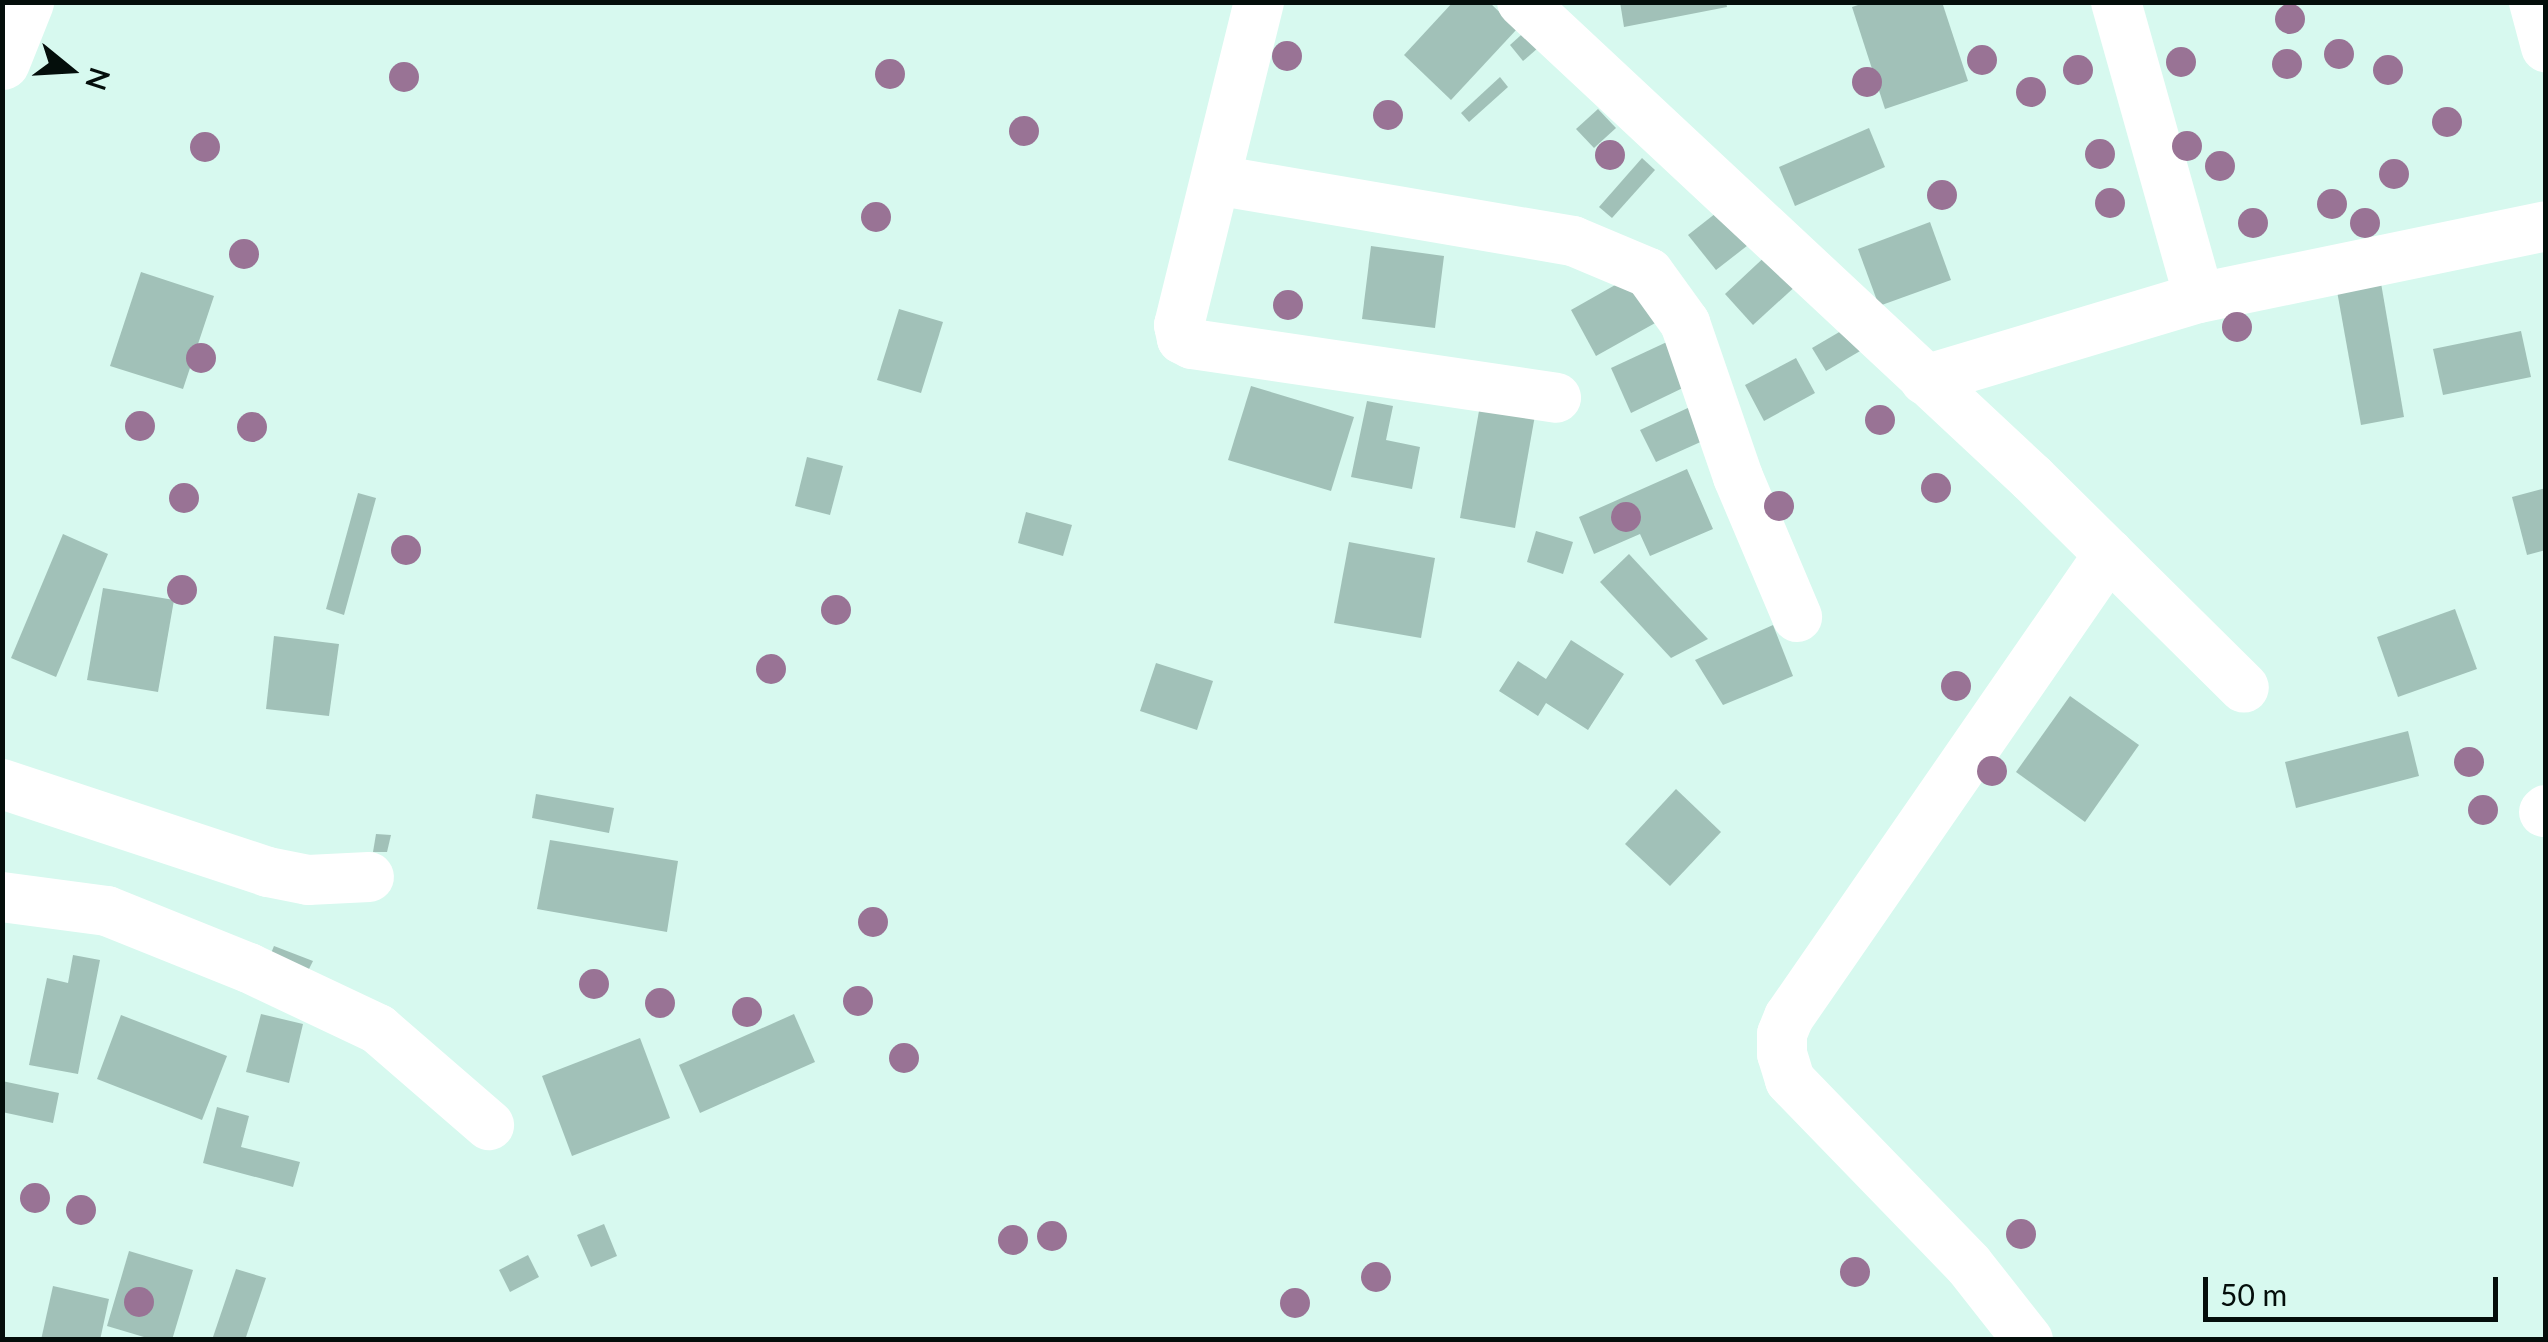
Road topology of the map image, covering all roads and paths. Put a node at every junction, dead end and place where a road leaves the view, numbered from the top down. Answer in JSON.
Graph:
{"nodes":[{"id":1,"x":26,"y":2,"type":"edge"},
{"id":2,"x":1260,"y":2,"type":"edge"},
{"id":3,"x":1522,"y":2,"type":"edge"},
{"id":4,"x":2116,"y":2,"type":"edge"},
{"id":5,"x":2534,"y":2,"type":"edge"},
{"id":6,"x":2546,"y":48,"type":"edge"},
{"id":7,"x":2,"y":62,"type":"edge"},
{"id":8,"x":1216,"y":180,"type":"junction"},
{"id":9,"x":2546,"y":226,"type":"edge"},
{"id":10,"x":2199,"y":298,"type":"junction"},
{"id":11,"x":1925,"y":380,"type":"junction"},
{"id":12,"x":1556,"y":398,"type":"dead end"},
{"id":13,"x":2110,"y":554,"type":"junction"},
{"id":14,"x":1796,"y":617,"type":"dead end"},
{"id":15,"x":2244,"y":688,"type":"dead end"},
{"id":16,"x":2,"y":784,"type":"edge"},
{"id":17,"x":368,"y":877,"type":"dead end"},
{"id":18,"x":2,"y":897,"type":"edge"},
{"id":19,"x":489,"y":1125,"type":"dead end"},
{"id":20,"x":2028,"y":1340,"type":"edge"}],
"edges":[{"from":1,"to":7,"type":"highway"},
{"from":2,"to":8,"type":"street"},
{"from":3,"to":11,"type":"street"},
{"from":4,"to":10,"type":"street"},
{"from":5,"to":6,"type":"street"},
{"from":8,"to":12,"type":"street"},
{"from":8,"to":14,"type":"street"},
{"from":9,"to":10,"type":"street"},
{"from":10,"to":11,"type":"street"},
{"from":11,"to":13,"type":"street"},
{"from":13,"to":15,"type":"street"},
{"from":13,"to":20,"type":"street"},
{"from":16,"to":17,"type":"street"},
{"from":18,"to":19,"type":"street"}]}
